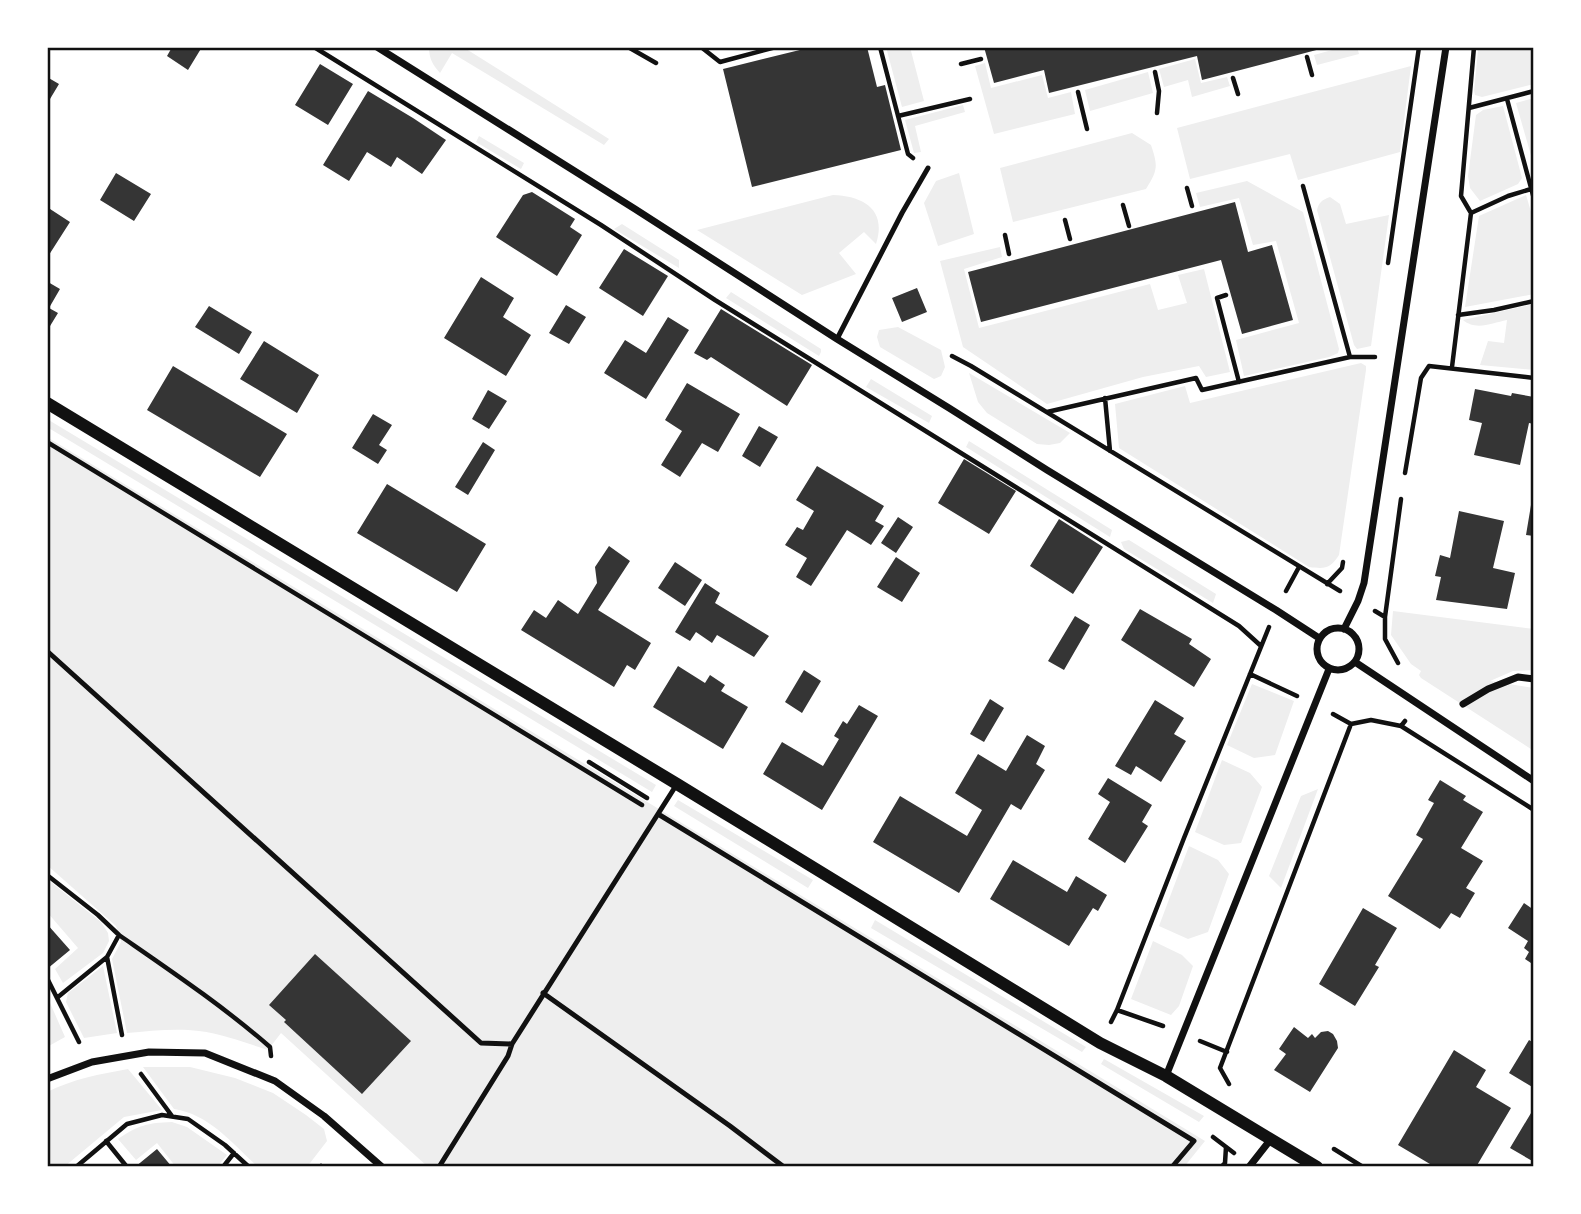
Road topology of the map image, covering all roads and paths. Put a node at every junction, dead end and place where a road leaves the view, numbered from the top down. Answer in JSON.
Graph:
{"nodes":[{"id":1,"x":314,"y":47,"type":"edge"},
{"id":2,"x":377,"y":47,"type":"edge"},
{"id":3,"x":628,"y":47,"type":"edge"},
{"id":4,"x":701,"y":47,"type":"edge"},
{"id":5,"x":776,"y":47,"type":"edge"},
{"id":6,"x":880,"y":47,"type":"edge"},
{"id":7,"x":1419,"y":47,"type":"edge"},
{"id":8,"x":1446,"y":47,"type":"edge"},
{"id":9,"x":1474,"y":47,"type":"edge"},
{"id":10,"x":1307,"y":57,"type":"dead end"},
{"id":11,"x":981,"y":59,"type":"dead end"},
{"id":12,"x":656,"y":63,"type":"dead end"},
{"id":13,"x":961,"y":64,"type":"dead end"},
{"id":14,"x":1155,"y":72,"type":"dead end"},
{"id":15,"x":1312,"y":75,"type":"dead end"},
{"id":16,"x":1233,"y":78,"type":"dead end"},
{"id":17,"x":1534,"y":91,"type":"edge"},
{"id":18,"x":1078,"y":92,"type":"dead end"},
{"id":19,"x":1238,"y":94,"type":"dead end"},
{"id":20,"x":970,"y":99,"type":"dead end"},
{"id":21,"x":1507,"y":99,"type":"junction"},
{"id":22,"x":1469,"y":108,"type":"junction"},
{"id":23,"x":1157,"y":113,"type":"dead end"},
{"id":24,"x":898,"y":116,"type":"junction"},
{"id":25,"x":1087,"y":130,"type":"dead end"},
{"id":26,"x":928,"y":168,"type":"joint"},
{"id":27,"x":1531,"y":174,"type":"edge"},
{"id":28,"x":1303,"y":186,"type":"dead end"},
{"id":29,"x":1187,"y":188,"type":"dead end"},
{"id":30,"x":1531,"y":189,"type":"junction"},
{"id":31,"x":1534,"y":199,"type":"edge"},
{"id":32,"x":1123,"y":205,"type":"dead end"},
{"id":33,"x":1192,"y":206,"type":"dead end"},
{"id":34,"x":1471,"y":213,"type":"junction"},
{"id":35,"x":1065,"y":220,"type":"dead end"},
{"id":36,"x":1129,"y":226,"type":"dead end"},
{"id":37,"x":1005,"y":235,"type":"dead end"},
{"id":38,"x":1070,"y":239,"type":"dead end"},
{"id":39,"x":1009,"y":254,"type":"dead end"},
{"id":40,"x":1388,"y":266,"type":"dead end"},
{"id":41,"x":1226,"y":295,"type":"dead end"},
{"id":42,"x":1534,"y":301,"type":"edge"},
{"id":43,"x":1458,"y":315,"type":"junction"},
{"id":44,"x":836,"y":339,"type":"junction"},
{"id":45,"x":952,"y":356,"type":"dead end"},
{"id":46,"x":1350,"y":358,"type":"junction"},
{"id":47,"x":1452,"y":368,"type":"junction"},
{"id":48,"x":1373,"y":370,"type":"dead end"},
{"id":49,"x":1534,"y":378,"type":"edge"},
{"id":50,"x":1239,"y":382,"type":"junction"},
{"id":51,"x":1105,"y":398,"type":"junction"},
{"id":52,"x":47,"y":403,"type":"edge"},
{"id":53,"x":1046,"y":412,"type":"junction"},
{"id":54,"x":47,"y":442,"type":"edge"},
{"id":55,"x":1110,"y":452,"type":"junction"},
{"id":56,"x":1405,"y":473,"type":"dead end"},
{"id":57,"x":1403,"y":487,"type":"dead end"},
{"id":58,"x":1344,"y":557,"type":"dead end"},
{"id":59,"x":1299,"y":568,"type":"junction"},
{"id":60,"x":1327,"y":584,"type":"junction"},
{"id":61,"x":1358,"y":601,"type":"junction"},
{"id":62,"x":1276,"y":610,"type":"junction"},
{"id":63,"x":1385,"y":617,"type":"dead end"},
{"id":64,"x":1344,"y":629,"type":"junction"},
{"id":65,"x":1319,"y":638,"type":"junction"},
{"id":66,"x":1261,"y":646,"type":"junction"},
{"id":67,"x":47,"y":651,"type":"edge"},
{"id":68,"x":1355,"y":662,"type":"junction"},
{"id":69,"x":1329,"y":669,"type":"junction"},
{"id":70,"x":1250,"y":674,"type":"junction"},
{"id":71,"x":1534,"y":680,"type":"edge"},
{"id":72,"x":1463,"y":704,"type":"dead end"},
{"id":73,"x":1314,"y":705,"type":"junction"},
{"id":74,"x":1351,"y":724,"type":"dead end"},
{"id":75,"x":1401,"y":726,"type":"dead end"},
{"id":76,"x":1534,"y":781,"type":"edge"},
{"id":77,"x":677,"y":784,"type":"junction"},
{"id":78,"x":1534,"y":810,"type":"edge"},
{"id":79,"x":658,"y":814,"type":"junction"},
{"id":80,"x":47,"y":874,"type":"edge"},
{"id":81,"x":119,"y":935,"type":"junction"},
{"id":82,"x":107,"y":957,"type":"junction"},
{"id":83,"x":47,"y":978,"type":"edge"},
{"id":84,"x":543,"y":993,"type":"junction"},
{"id":85,"x":58,"y":997,"type":"junction"},
{"id":86,"x":122,"y":1035,"type":"dead end"},
{"id":87,"x":79,"y":1042,"type":"dead end"},
{"id":88,"x":1100,"y":1043,"type":"junction"},
{"id":89,"x":512,"y":1044,"type":"junction"},
{"id":90,"x":1166,"y":1076,"type":"junction"},
{"id":91,"x":47,"y":1079,"type":"edge"},
{"id":92,"x":275,"y":1081,"type":"junction"},
{"id":93,"x":1235,"y":1091,"type":"dead end"},
{"id":94,"x":1271,"y":1139,"type":"junction"},
{"id":95,"x":106,"y":1141,"type":"junction"},
{"id":96,"x":1324,"y":1143,"type":"dead end"},
{"id":97,"x":1226,"y":1147,"type":"dead end"},
{"id":98,"x":234,"y":1153,"type":"junction"},
{"id":99,"x":76,"y":1167,"type":"edge"},
{"id":100,"x":127,"y":1167,"type":"edge"},
{"id":101,"x":223,"y":1167,"type":"edge"},
{"id":102,"x":249,"y":1167,"type":"edge"},
{"id":103,"x":382,"y":1167,"type":"edge"},
{"id":104,"x":439,"y":1167,"type":"edge"},
{"id":105,"x":784,"y":1167,"type":"edge"},
{"id":106,"x":1172,"y":1167,"type":"edge"},
{"id":107,"x":1221,"y":1167,"type":"edge"},
{"id":108,"x":1249,"y":1167,"type":"edge"},
{"id":109,"x":1317,"y":1167,"type":"edge"},
{"id":110,"x":1363,"y":1167,"type":"edge"}],
"edges":[{"from":1,"to":66,"type":"path"},
{"from":2,"to":44,"type":"street"},
{"from":3,"to":12,"type":"path"},
{"from":4,"to":5,"type":"path"},
{"from":6,"to":24,"type":"path"},
{"from":7,"to":40,"type":"path"},
{"from":8,"to":61,"type":"street"},
{"from":9,"to":22,"type":"path"},
{"from":10,"to":15,"type":"path"},
{"from":11,"to":13,"type":"path"},
{"from":14,"to":23,"type":"path"},
{"from":16,"to":19,"type":"path"},
{"from":17,"to":21,"type":"path"},
{"from":18,"to":25,"type":"path"},
{"from":20,"to":24,"type":"path"},
{"from":21,"to":22,"type":"path"},
{"from":21,"to":27,"type":"path"},
{"from":22,"to":34,"type":"path"},
{"from":24,"to":26,"type":"path"},
{"from":26,"to":44,"type":"lane"},
{"from":27,"to":30,"type":"path"},
{"from":28,"to":46,"type":"path"},
{"from":29,"to":33,"type":"path"},
{"from":30,"to":31,"type":"path"},
{"from":30,"to":34,"type":"path"},
{"from":32,"to":36,"type":"path"},
{"from":34,"to":43,"type":"path"},
{"from":35,"to":38,"type":"path"},
{"from":37,"to":39,"type":"path"},
{"from":41,"to":50,"type":"path"},
{"from":42,"to":43,"type":"path"},
{"from":43,"to":47,"type":"path"},
{"from":44,"to":62,"type":"street"},
{"from":45,"to":53,"type":"path"},
{"from":46,"to":48,"type":"path"},
{"from":46,"to":50,"type":"path"},
{"from":47,"to":49,"type":"path"},
{"from":47,"to":56,"type":"path"},
{"from":50,"to":51,"type":"path"},
{"from":51,"to":53,"type":"path"},
{"from":51,"to":55,"type":"path"},
{"from":52,"to":77,"type":"street"},
{"from":53,"to":55,"type":"path"},
{"from":54,"to":79,"type":"path"},
{"from":55,"to":59,"type":"path"},
{"from":57,"to":63,"type":"path"},
{"from":58,"to":60,"type":"path"},
{"from":59,"to":60,"type":"path"},
{"from":59,"to":62,"type":"path"},
{"from":60,"to":61,"type":"path"},
{"from":61,"to":64,"type":"street"},
{"from":62,"to":65,"type":"street"},
{"from":62,"to":66,"type":"path"},
{"from":64,"to":65,"type":"street"},
{"from":64,"to":68,"type":"street"},
{"from":65,"to":69,"type":"street"},
{"from":66,"to":70,"type":"path"},
{"from":67,"to":89,"type":"lane"},
{"from":68,"to":69,"type":"street"},
{"from":68,"to":76,"type":"street"},
{"from":69,"to":73,"type":"street"},
{"from":70,"to":73,"type":"path"},
{"from":70,"to":88,"type":"path"},
{"from":71,"to":72,"type":"street"},
{"from":73,"to":90,"type":"street"},
{"from":74,"to":93,"type":"path"},
{"from":75,"to":78,"type":"path"},
{"from":77,"to":79,"type":"lane"},
{"from":77,"to":88,"type":"street"},
{"from":79,"to":84,"type":"lane"},
{"from":79,"to":106,"type":"lane"},
{"from":80,"to":81,"type":"path"},
{"from":81,"to":82,"type":"path"},
{"from":81,"to":92,"type":"path"},
{"from":82,"to":85,"type":"path"},
{"from":82,"to":86,"type":"path"},
{"from":83,"to":85,"type":"path"},
{"from":84,"to":89,"type":"lane"},
{"from":84,"to":105,"type":"lane"},
{"from":85,"to":87,"type":"path"},
{"from":88,"to":90,"type":"street"},
{"from":89,"to":104,"type":"lane"},
{"from":90,"to":94,"type":"street"},
{"from":91,"to":92,"type":"street"},
{"from":92,"to":103,"type":"street"},
{"from":94,"to":108,"type":"street"},
{"from":94,"to":109,"type":"street"},
{"from":95,"to":98,"type":"path"},
{"from":95,"to":99,"type":"path"},
{"from":95,"to":100,"type":"path"},
{"from":96,"to":110,"type":"path"},
{"from":97,"to":107,"type":"path"},
{"from":98,"to":101,"type":"path"},
{"from":98,"to":102,"type":"path"}]}
